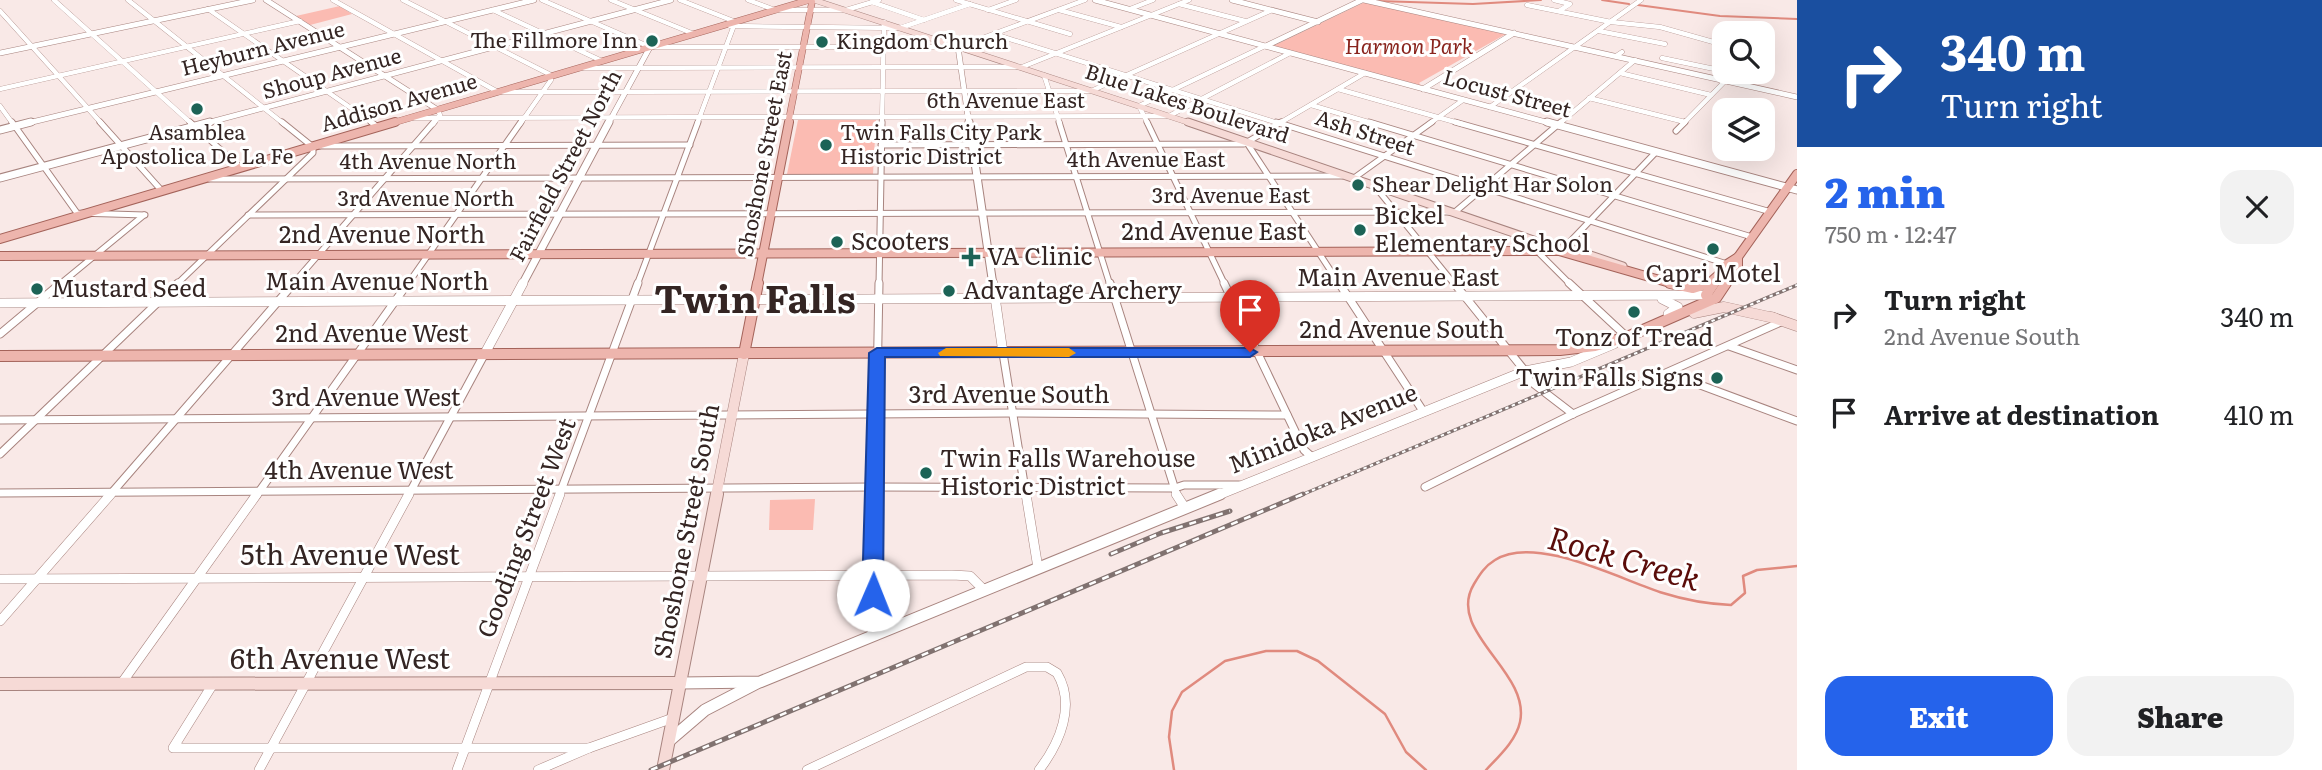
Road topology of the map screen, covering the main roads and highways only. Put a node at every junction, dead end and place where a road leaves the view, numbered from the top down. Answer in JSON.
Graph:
{"nodes":[{"id":1,"x":820,"y":0,"type":"edge"},
{"id":2,"x":811,"y":1,"type":"edge"},
{"id":3,"x":845,"y":9,"type":"junction"},
{"id":4,"x":1797,"y":174,"type":"edge"},
{"id":5,"x":1792,"y":189,"type":"edge"},
{"id":6,"x":0,"y":239,"type":"edge"},
{"id":7,"x":1565,"y":250,"type":"junction"},
{"id":8,"x":764,"y":253,"type":"junction"},
{"id":9,"x":0,"y":256,"type":"edge"},
{"id":10,"x":1738,"y":257,"type":"junction"},
{"id":11,"x":1726,"y":267,"type":"junction"},
{"id":12,"x":1664,"y":281,"type":"junction"},
{"id":13,"x":1711,"y":297,"type":"junction"},
{"id":14,"x":754,"y":300,"type":"joint"},
{"id":15,"x":1779,"y":320,"type":"junction"},
{"id":16,"x":1797,"y":326,"type":"edge"},
{"id":17,"x":1632,"y":334,"type":"junction"},
{"id":18,"x":744,"y":354,"type":"junction"},
{"id":19,"x":0,"y":356,"type":"edge"},
{"id":20,"x":680,"y":683,"type":"junction"},
{"id":21,"x":0,"y":684,"type":"edge"},
{"id":22,"x":663,"y":770,"type":"edge"}],
"edges":[{"from":1,"to":3,"type":"main road","name":"Blue Lakes Boulevard"},
{"from":2,"to":3,"type":"main road","name":"Blue Lakes Boulevard"},
{"from":2,"to":6,"type":"main road","name":"Addison Avenue"},
{"from":2,"to":8,"type":"main road","name":"Shoshone Street East"},
{"from":3,"to":7,"type":"main road","name":"Blue Lakes Boulevard"},
{"from":4,"to":5,"type":"main road"},
{"from":5,"to":10,"type":"main road"},
{"from":7,"to":8,"type":"main road","name":"2nd Avenue East"},
{"from":7,"to":12,"type":"main road","name":"2nd Avenue East"},
{"from":8,"to":9,"type":"main road","name":"2nd Avenue North"},
{"from":8,"to":14,"type":"main road","name":"Shoshone Street East"},
{"from":10,"to":11,"type":"main road"},
{"from":10,"to":13,"type":"main road"},
{"from":11,"to":12,"type":"main road"},
{"from":11,"to":13,"type":"main road"},
{"from":12,"to":13,"type":"main road"},
{"from":13,"to":15,"type":"main road"},
{"from":13,"to":17,"type":"main road","name":"2nd Avenue South"},
{"from":14,"to":18,"type":"main road","name":"Shoshone Street South"},
{"from":15,"to":16,"type":"main road"},
{"from":15,"to":17,"type":"main road"},
{"from":17,"to":18,"type":"main road","name":"2nd Avenue South"},
{"from":18,"to":19,"type":"main road","name":"2nd Avenue West"},
{"from":18,"to":20,"type":"main road","name":"Shoshone Street South"},
{"from":20,"to":21,"type":"main road","name":"6th Avenue West"},
{"from":20,"to":22,"type":"main road","name":"Shoshone Street South"}]}
